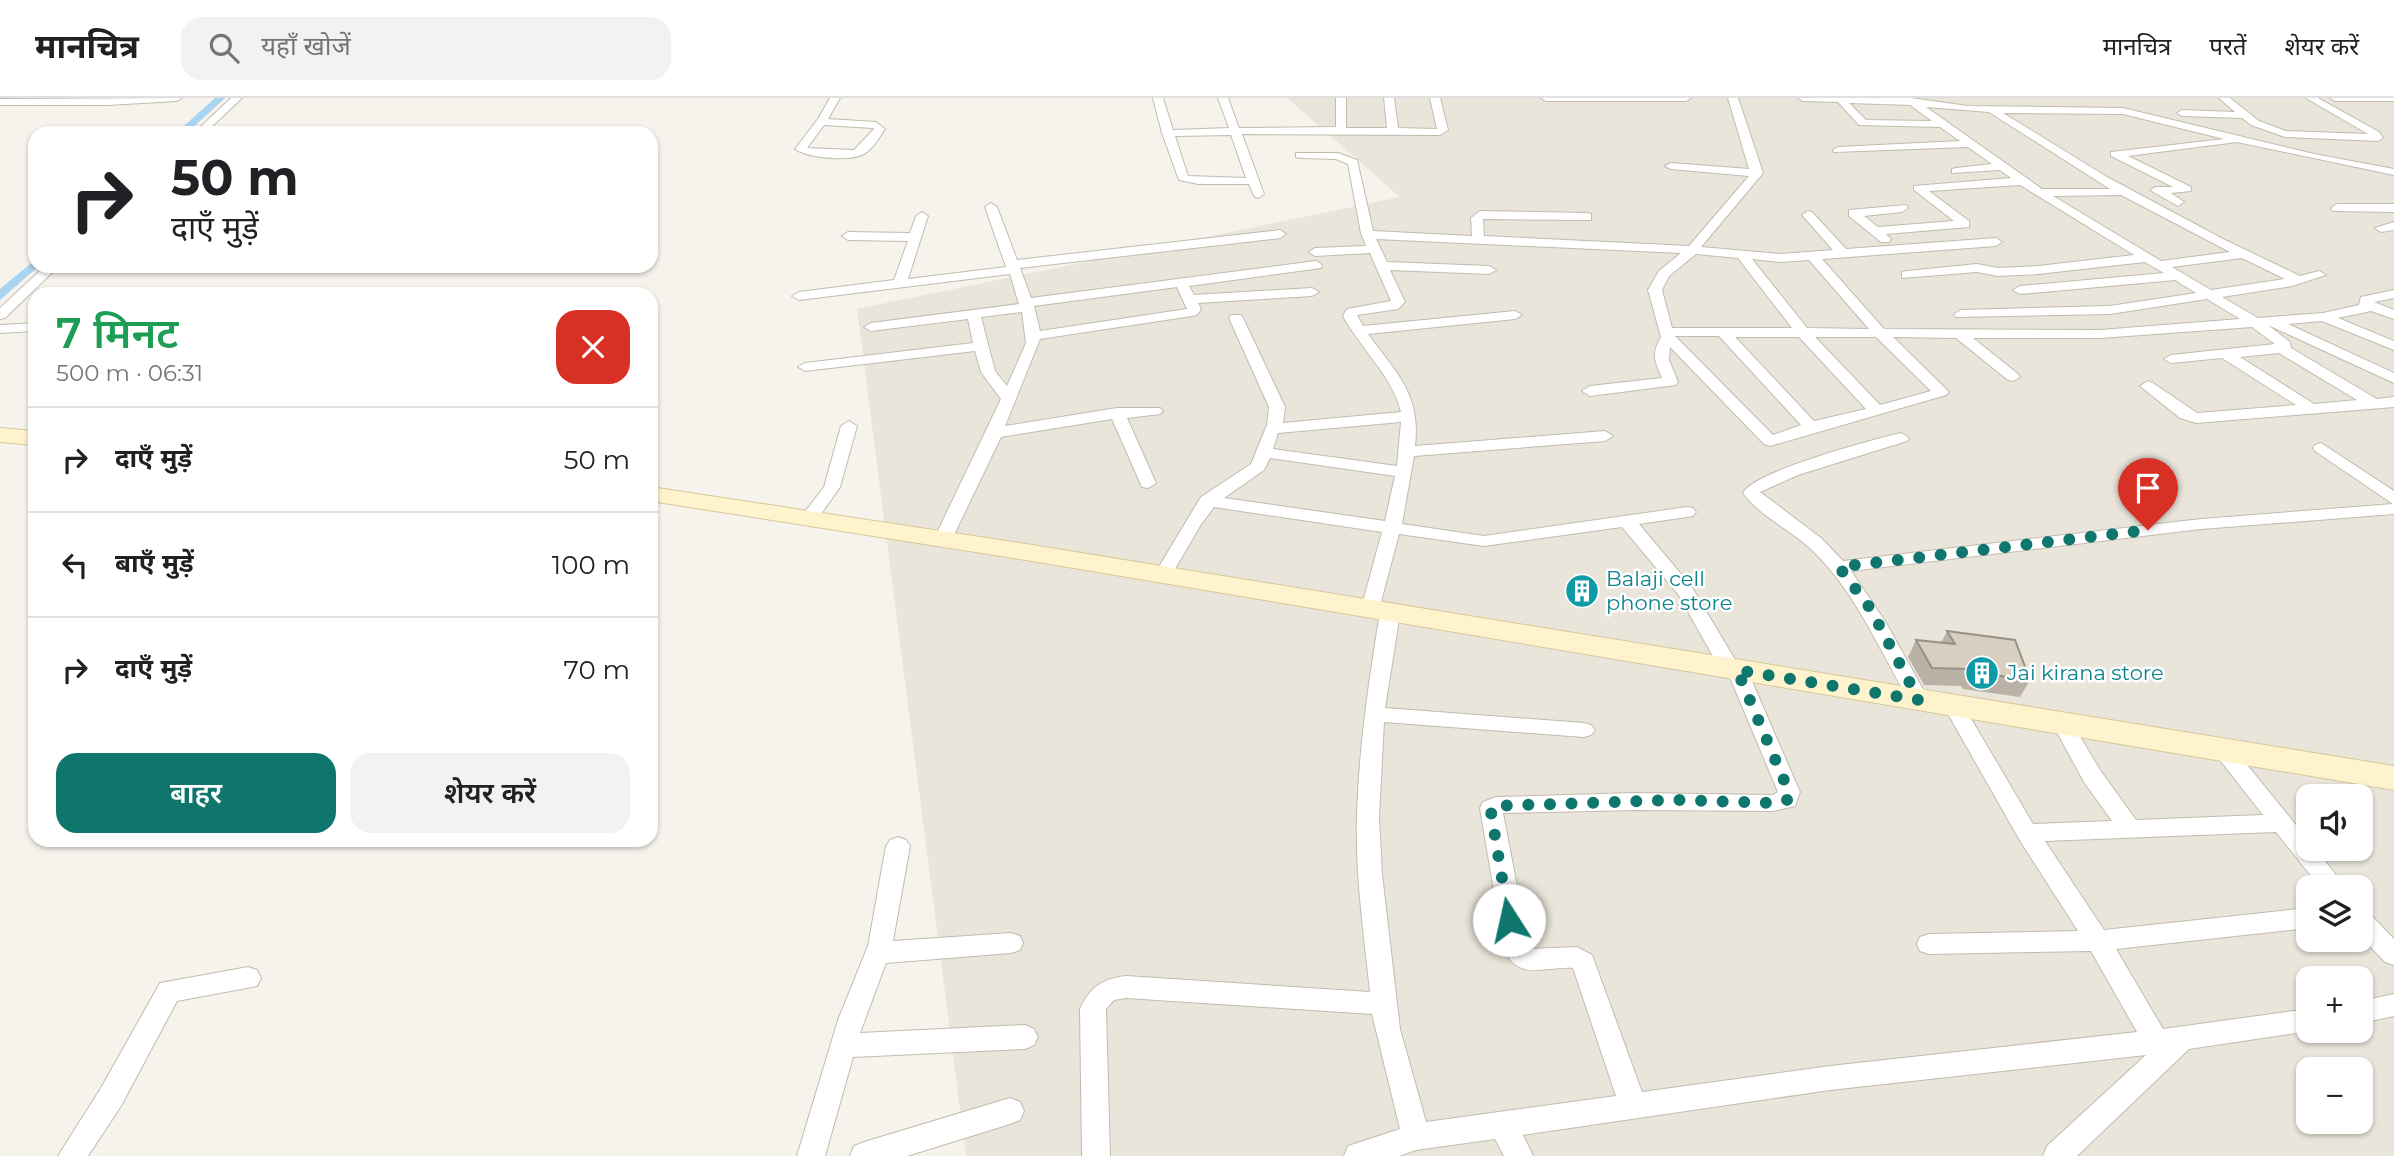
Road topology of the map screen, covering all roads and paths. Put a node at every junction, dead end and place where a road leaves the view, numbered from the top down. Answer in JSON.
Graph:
{"nodes":[{"id":1,"x":177,"y":98,"type":"edge"},
{"id":2,"x":237,"y":98,"type":"edge"},
{"id":3,"x":835,"y":98,"type":"edge"},
{"id":4,"x":1158,"y":98,"type":"edge"},
{"id":5,"x":1223,"y":98,"type":"edge"},
{"id":6,"x":1341,"y":98,"type":"edge"},
{"id":7,"x":1389,"y":98,"type":"edge"},
{"id":8,"x":1436,"y":98,"type":"edge"},
{"id":9,"x":1546,"y":98,"type":"edge"},
{"id":10,"x":1686,"y":98,"type":"edge"},
{"id":11,"x":1733,"y":98,"type":"edge"},
{"id":12,"x":1803,"y":98,"type":"edge"},
{"id":13,"x":2224,"y":98,"type":"edge"},
{"id":14,"x":2311,"y":98,"type":"edge"},
{"id":15,"x":2335,"y":98,"type":"edge"},
{"id":16,"x":2394,"y":98,"type":"edge"},
{"id":17,"x":1909,"y":100,"type":"edge"},
{"id":18,"x":1842,"y":101,"type":"junction"},
{"id":19,"x":0,"y":102,"type":"edge"},
{"id":20,"x":1991,"y":109,"type":"junction"},
{"id":21,"x":2182,"y":113,"type":"dead end"},
{"id":22,"x":2245,"y":115,"type":"junction"},
{"id":23,"x":823,"y":120,"type":"junction"},
{"id":24,"x":1940,"y":124,"type":"junction"},
{"id":25,"x":207,"y":126,"type":"edge"},
{"id":26,"x":1234,"y":131,"type":"junction"},
{"id":27,"x":1340,"y":131,"type":"junction"},
{"id":28,"x":1393,"y":132,"type":"junction"},
{"id":29,"x":1167,"y":133,"type":"junction"},
{"id":30,"x":2243,"y":140,"type":"junction"},
{"id":31,"x":1967,"y":144,"type":"junction"},
{"id":32,"x":1838,"y":150,"type":"dead end"},
{"id":33,"x":1300,"y":155,"type":"dead end"},
{"id":34,"x":1671,"y":166,"type":"dead end"},
{"id":35,"x":2001,"y":167,"type":"junction"},
{"id":36,"x":1956,"y":171,"type":"dead end"},
{"id":37,"x":2394,"y":172,"type":"edge"},
{"id":38,"x":1757,"y":173,"type":"junction"},
{"id":39,"x":1253,"y":181,"type":"junction"},
{"id":40,"x":2021,"y":181,"type":"junction"},
{"id":41,"x":2121,"y":192,"type":"junction"},
{"id":42,"x":2039,"y":193,"type":"junction"},
{"id":43,"x":1258,"y":194,"type":"dead end"},
{"id":44,"x":2178,"y":202,"type":"dead end"},
{"id":45,"x":991,"y":207,"type":"dead end"},
{"id":46,"x":1902,"y":208,"type":"dead end"},
{"id":47,"x":2337,"y":208,"type":"dead end"},
{"id":48,"x":2394,"y":208,"type":"edge"},
{"id":49,"x":1808,"y":215,"type":"dead end"},
{"id":50,"x":922,"y":216,"type":"dead end"},
{"id":51,"x":1587,"y":217,"type":"dead end"},
{"id":52,"x":1875,"y":232,"type":"junction"},
{"id":53,"x":1280,"y":234,"type":"dead end"},
{"id":54,"x":1368,"y":235,"type":"junction"},
{"id":55,"x":848,"y":236,"type":"dead end"},
{"id":56,"x":916,"y":237,"type":"junction"},
{"id":57,"x":1478,"y":238,"type":"junction"},
{"id":58,"x":1996,"y":242,"type":"dead end"},
{"id":59,"x":1375,"y":249,"type":"junction"},
{"id":60,"x":1693,"y":250,"type":"junction"},
{"id":61,"x":1900,"y":251,"type":"junction"},
{"id":62,"x":1843,"y":254,"type":"junction"},
{"id":63,"x":2241,"y":254,"type":"junction"},
{"id":64,"x":1742,"y":255,"type":"junction"},
{"id":65,"x":1813,"y":257,"type":"junction"},
{"id":66,"x":2151,"y":261,"type":"junction"},
{"id":67,"x":1382,"y":266,"type":"junction"},
{"id":68,"x":1012,"y":268,"type":"junction"},
{"id":69,"x":1489,"y":270,"type":"dead end"},
{"id":70,"x":45,"y":273,"type":"edge"},
{"id":71,"x":1907,"y":275,"type":"dead end"},
{"id":72,"x":2319,"y":275,"type":"dead end"},
{"id":73,"x":2176,"y":276,"type":"junction"},
{"id":74,"x":2298,"y":280,"type":"junction"},
{"id":75,"x":1181,"y":282,"type":"junction"},
{"id":76,"x":899,"y":285,"type":"junction"},
{"id":77,"x":30,"y":287,"type":"edge"},
{"id":78,"x":28,"y":289,"type":"edge"},
{"id":79,"x":2020,"y":290,"type":"dead end"},
{"id":80,"x":1312,"y":292,"type":"dead end"},
{"id":81,"x":2394,"y":294,"type":"edge"},
{"id":82,"x":2209,"y":295,"type":"junction"},
{"id":83,"x":799,"y":296,"type":"dead end"},
{"id":84,"x":1189,"y":299,"type":"junction"},
{"id":85,"x":2367,"y":304,"type":"junction"},
{"id":86,"x":1026,"y":305,"type":"junction"},
{"id":87,"x":973,"y":313,"type":"junction"},
{"id":88,"x":1961,"y":314,"type":"dead end"},
{"id":89,"x":0,"y":315,"type":"edge"},
{"id":90,"x":1515,"y":315,"type":"dead end"},
{"id":91,"x":2394,"y":315,"type":"edge"},
{"id":92,"x":2323,"y":317,"type":"junction"},
{"id":93,"x":1236,"y":318,"type":"dead end"},
{"id":94,"x":2269,"y":320,"type":"junction"},
{"id":95,"x":2253,"y":321,"type":"junction"},
{"id":96,"x":28,"y":327,"type":"edge"},
{"id":97,"x":871,"y":327,"type":"dead end"},
{"id":98,"x":0,"y":329,"type":"edge"},
{"id":99,"x":1357,"y":331,"type":"junction"},
{"id":100,"x":1724,"y":333,"type":"junction"},
{"id":101,"x":1804,"y":334,"type":"junction"},
{"id":102,"x":1666,"y":335,"type":"junction"},
{"id":103,"x":1882,"y":335,"type":"junction"},
{"id":104,"x":1961,"y":335,"type":"junction"},
{"id":105,"x":1034,"y":336,"type":"junction"},
{"id":106,"x":981,"y":346,"type":"junction"},
{"id":107,"x":2394,"y":346,"type":"edge"},
{"id":108,"x":2283,"y":348,"type":"junction"},
{"id":109,"x":2224,"y":353,"type":"junction"},
{"id":110,"x":2171,"y":359,"type":"dead end"},
{"id":111,"x":805,"y":367,"type":"dead end"},
{"id":112,"x":2013,"y":377,"type":"dead end"},
{"id":113,"x":2394,"y":379,"type":"edge"},
{"id":114,"x":2148,"y":386,"type":"dead end"},
{"id":115,"x":1590,"y":391,"type":"dead end"},
{"id":116,"x":1010,"y":400,"type":"junction"},
{"id":117,"x":2394,"y":402,"type":"edge"},
{"id":118,"x":2376,"y":405,"type":"junction"},
{"id":119,"x":2312,"y":409,"type":"junction"},
{"id":120,"x":1155,"y":411,"type":"dead end"},
{"id":121,"x":1877,"y":411,"type":"junction"},
{"id":122,"x":1117,"y":413,"type":"junction"},
{"id":123,"x":1410,"y":416,"type":"junction"},
{"id":124,"x":849,"y":426,"type":"dead end"},
{"id":125,"x":1811,"y":427,"type":"junction"},
{"id":126,"x":1275,"y":428,"type":"junction"},
{"id":127,"x":995,"y":433,"type":"junction"},
{"id":128,"x":0,"y":435,"type":"edge"},
{"id":129,"x":1605,"y":436,"type":"dead end"},
{"id":130,"x":28,"y":437,"type":"edge"},
{"id":131,"x":1901,"y":438,"type":"dead end"},
{"id":132,"x":2321,"y":448,"type":"dead end"},
{"id":133,"x":1263,"y":452,"type":"junction"},
{"id":134,"x":1406,"y":452,"type":"junction"},
{"id":135,"x":1404,"y":472,"type":"junction"},
{"id":136,"x":1148,"y":483,"type":"dead end"},
{"id":137,"x":658,"y":495,"type":"edge"},
{"id":138,"x":2394,"y":499,"type":"edge"},
{"id":139,"x":1207,"y":501,"type":"junction"},
{"id":140,"x":2394,"y":509,"type":"edge"},
{"id":141,"x":1687,"y":512,"type":"dead end"},
{"id":142,"x":810,"y":517,"type":"junction"},
{"id":143,"x":1626,"y":521,"type":"junction"},
{"id":144,"x":1394,"y":527,"type":"junction"},
{"id":145,"x":943,"y":539,"type":"junction"},
{"id":146,"x":1839,"y":567,"type":"junction"},
{"id":147,"x":1163,"y":575,"type":"junction"},
{"id":148,"x":1380,"y":611,"type":"junction"},
{"id":149,"x":1734,"y":669,"type":"junction"},
{"id":150,"x":1919,"y":700,"type":"junction"},
{"id":151,"x":1953,"y":705,"type":"junction"},
{"id":152,"x":1374,"y":714,"type":"junction"},
{"id":153,"x":2062,"y":723,"type":"junction"},
{"id":154,"x":1584,"y":730,"type":"dead end"},
{"id":155,"x":2224,"y":750,"type":"junction"},
{"id":156,"x":2394,"y":778,"type":"edge"},
{"id":157,"x":2281,"y":823,"type":"junction"},
{"id":158,"x":2130,"y":829,"type":"junction"},
{"id":159,"x":2027,"y":833,"type":"junction"},
{"id":160,"x":898,"y":846,"type":"dead end"},
{"id":161,"x":2323,"y":875,"type":"edge"},
{"id":162,"x":2296,"y":919,"type":"edge"},
{"id":163,"x":2373,"y":933,"type":"edge"},
{"id":164,"x":2098,"y":942,"type":"junction"},
{"id":165,"x":1012,"y":943,"type":"dead end"},
{"id":166,"x":1929,"y":944,"type":"dead end"},
{"id":167,"x":877,"y":953,"type":"junction"},
{"id":168,"x":2394,"y":955,"type":"edge"},
{"id":169,"x":248,"y":978,"type":"dead end"},
{"id":170,"x":1385,"y":1004,"type":"junction"},
{"id":171,"x":2394,"y":1005,"type":"edge"},
{"id":172,"x":2373,"y":1009,"type":"edge"},
{"id":173,"x":2296,"y":1022,"type":"edge"},
{"id":174,"x":1025,"y":1037,"type":"dead end"},
{"id":175,"x":2169,"y":1040,"type":"junction"},
{"id":176,"x":844,"y":1046,"type":"junction"},
{"id":177,"x":1633,"y":1106,"type":"junction"},
{"id":178,"x":1010,"y":1111,"type":"dead end"},
{"id":179,"x":1502,"y":1124,"type":"junction"},
{"id":180,"x":1416,"y":1137,"type":"junction"},
{"id":181,"x":72,"y":1156,"type":"edge"},
{"id":182,"x":811,"y":1156,"type":"edge"},
{"id":183,"x":864,"y":1156,"type":"edge"},
{"id":184,"x":1096,"y":1156,"type":"edge"},
{"id":185,"x":1358,"y":1156,"type":"edge"},
{"id":186,"x":1519,"y":1156,"type":"edge"},
{"id":187,"x":2056,"y":1156,"type":"edge"}],
"edges":[{"from":1,"to":19,"type":"street"},
{"from":2,"to":25,"type":"street"},
{"from":3,"to":23,"type":"street"},
{"from":4,"to":29,"type":"street"},
{"from":5,"to":26,"type":"street"},
{"from":6,"to":27,"type":"street"},
{"from":7,"to":28,"type":"street"},
{"from":8,"to":28,"type":"street"},
{"from":9,"to":10,"type":"street"},
{"from":11,"to":38,"type":"street"},
{"from":12,"to":18,"type":"street"},
{"from":13,"to":22,"type":"street"},
{"from":14,"to":22,"type":"street"},
{"from":15,"to":16,"type":"street"},
{"from":17,"to":18,"type":"street"},
{"from":17,"to":20,"type":"street"},
{"from":17,"to":24,"type":"street"},
{"from":18,"to":24,"type":"street"},
{"from":20,"to":30,"type":"street"},
{"from":20,"to":41,"type":"street"},
{"from":21,"to":22,"type":"street"},
{"from":23,"to":23,"type":"street"},
{"from":24,"to":31,"type":"street"},
{"from":26,"to":27,"type":"street"},
{"from":26,"to":29,"type":"street"},
{"from":26,"to":39,"type":"street"},
{"from":27,"to":28,"type":"street"},
{"from":29,"to":39,"type":"street"},
{"from":30,"to":37,"type":"street"},
{"from":30,"to":44,"type":"street"},
{"from":31,"to":32,"type":"street"},
{"from":31,"to":35,"type":"street"},
{"from":33,"to":54,"type":"street"},
{"from":34,"to":38,"type":"street"},
{"from":35,"to":36,"type":"street"},
{"from":35,"to":40,"type":"street"},
{"from":38,"to":60,"type":"street"},
{"from":39,"to":43,"type":"street"},
{"from":40,"to":42,"type":"street"},
{"from":40,"to":52,"type":"street"},
{"from":41,"to":42,"type":"street"},
{"from":41,"to":63,"type":"street"},
{"from":42,"to":66,"type":"street"},
{"from":45,"to":68,"type":"street"},
{"from":46,"to":52,"type":"street"},
{"from":47,"to":48,"type":"street"},
{"from":49,"to":62,"type":"street"},
{"from":50,"to":56,"type":"street"},
{"from":51,"to":57,"type":"street"},
{"from":52,"to":61,"type":"street"},
{"from":53,"to":68,"type":"street"},
{"from":54,"to":57,"type":"street"},
{"from":54,"to":59,"type":"street"},
{"from":55,"to":56,"type":"street"},
{"from":56,"to":76,"type":"street"},
{"from":57,"to":60,"type":"street"},
{"from":58,"to":61,"type":"street"},
{"from":59,"to":67,"type":"street"},
{"from":59,"to":75,"type":"street"},
{"from":60,"to":64,"type":"street"},
{"from":60,"to":102,"type":"street"},
{"from":61,"to":62,"type":"street"},
{"from":62,"to":65,"type":"street"},
{"from":63,"to":66,"type":"street"},
{"from":63,"to":74,"type":"street"},
{"from":64,"to":65,"type":"street"},
{"from":64,"to":101,"type":"street"},
{"from":65,"to":103,"type":"street"},
{"from":66,"to":71,"type":"street"},
{"from":66,"to":73,"type":"street"},
{"from":67,"to":69,"type":"street"},
{"from":67,"to":99,"type":"street"},
{"from":68,"to":76,"type":"street"},
{"from":68,"to":86,"type":"street"},
{"from":70,"to":77,"type":"street"},
{"from":72,"to":74,"type":"street"},
{"from":73,"to":79,"type":"street"},
{"from":73,"to":82,"type":"street"},
{"from":74,"to":82,"type":"street"},
{"from":75,"to":84,"type":"street"},
{"from":75,"to":86,"type":"street"},
{"from":76,"to":83,"type":"street"},
{"from":78,"to":89,"type":"street"},
{"from":80,"to":84,"type":"street"},
{"from":81,"to":85,"type":"street"},
{"from":82,"to":88,"type":"street"},
{"from":82,"to":95,"type":"street"},
{"from":84,"to":105,"type":"street"},
{"from":85,"to":91,"type":"street"},
{"from":85,"to":92,"type":"street"},
{"from":86,"to":87,"type":"street"},
{"from":86,"to":105,"type":"street"},
{"from":87,"to":97,"type":"street"},
{"from":87,"to":106,"type":"street"},
{"from":90,"to":99,"type":"street"},
{"from":92,"to":94,"type":"street"},
{"from":92,"to":107,"type":"street"},
{"from":93,"to":126,"type":"street"},
{"from":94,"to":95,"type":"street"},
{"from":94,"to":113,"type":"street"},
{"from":95,"to":104,"type":"street"},
{"from":95,"to":108,"type":"street"},
{"from":96,"to":98,"type":"street"},
{"from":99,"to":123,"type":"street"},
{"from":100,"to":101,"type":"street"},
{"from":100,"to":102,"type":"street"},
{"from":100,"to":125,"type":"street"},
{"from":101,"to":103,"type":"street"},
{"from":101,"to":121,"type":"street"},
{"from":102,"to":115,"type":"street"},
{"from":102,"to":125,"type":"street"},
{"from":103,"to":104,"type":"street"},
{"from":103,"to":121,"type":"street"},
{"from":104,"to":112,"type":"street"},
{"from":105,"to":116,"type":"street"},
{"from":106,"to":111,"type":"street"},
{"from":106,"to":116,"type":"street"},
{"from":108,"to":109,"type":"street"},
{"from":108,"to":118,"type":"street"},
{"from":109,"to":110,"type":"street"},
{"from":109,"to":119,"type":"street"},
{"from":114,"to":119,"type":"street"},
{"from":116,"to":127,"type":"street"},
{"from":117,"to":118,"type":"street"},
{"from":118,"to":119,"type":"street"},
{"from":120,"to":122,"type":"street"},
{"from":121,"to":125,"type":"street"},
{"from":122,"to":127,"type":"street"},
{"from":122,"to":136,"type":"street"},
{"from":123,"to":126,"type":"street"},
{"from":123,"to":134,"type":"street"},
{"from":124,"to":142,"type":"street"},
{"from":126,"to":133,"type":"street"},
{"from":127,"to":145,"type":"street"},
{"from":128,"to":130,"type":"street"},
{"from":129,"to":134,"type":"street"},
{"from":131,"to":146,"type":"street"},
{"from":132,"to":138,"type":"street"},
{"from":133,"to":135,"type":"street"},
{"from":133,"to":139,"type":"street"},
{"from":134,"to":135,"type":"street"},
{"from":135,"to":144,"type":"street"},
{"from":137,"to":142,"type":"street"},
{"from":139,"to":144,"type":"street"},
{"from":139,"to":147,"type":"street"},
{"from":140,"to":146,"type":"street"},
{"from":141,"to":143,"type":"street"},
{"from":142,"to":145,"type":"street"},
{"from":143,"to":144,"type":"street"},
{"from":143,"to":149,"type":"street"},
{"from":144,"to":148,"type":"street"},
{"from":145,"to":147,"type":"street"},
{"from":146,"to":150,"type":"street"},
{"from":147,"to":148,"type":"street"},
{"from":148,"to":149,"type":"street"},
{"from":148,"to":152,"type":"street"},
{"from":149,"to":150,"type":"street"},
{"from":149,"to":177,"type":"street"},
{"from":150,"to":151,"type":"street"},
{"from":151,"to":153,"type":"street"},
{"from":151,"to":159,"type":"street"},
{"from":152,"to":154,"type":"street"},
{"from":152,"to":170,"type":"street"},
{"from":153,"to":155,"type":"street"},
{"from":153,"to":158,"type":"street"},
{"from":155,"to":156,"type":"street"},
{"from":155,"to":157,"type":"street"},
{"from":157,"to":158,"type":"street"},
{"from":157,"to":161,"type":"street"},
{"from":158,"to":159,"type":"street"},
{"from":159,"to":164,"type":"street"},
{"from":160,"to":167,"type":"street"},
{"from":162,"to":164,"type":"street"},
{"from":163,"to":168,"type":"street"},
{"from":164,"to":166,"type":"street"},
{"from":164,"to":175,"type":"street"},
{"from":165,"to":167,"type":"street"},
{"from":167,"to":176,"type":"street"},
{"from":169,"to":181,"type":"street"},
{"from":170,"to":180,"type":"street"},
{"from":170,"to":184,"type":"street"},
{"from":171,"to":172,"type":"street"},
{"from":173,"to":175,"type":"street"},
{"from":174,"to":176,"type":"street"},
{"from":175,"to":177,"type":"street"},
{"from":175,"to":187,"type":"street"},
{"from":176,"to":182,"type":"street"},
{"from":177,"to":179,"type":"street"},
{"from":178,"to":183,"type":"street"},
{"from":179,"to":180,"type":"street"},
{"from":179,"to":186,"type":"street"},
{"from":180,"to":185,"type":"street"}]}
